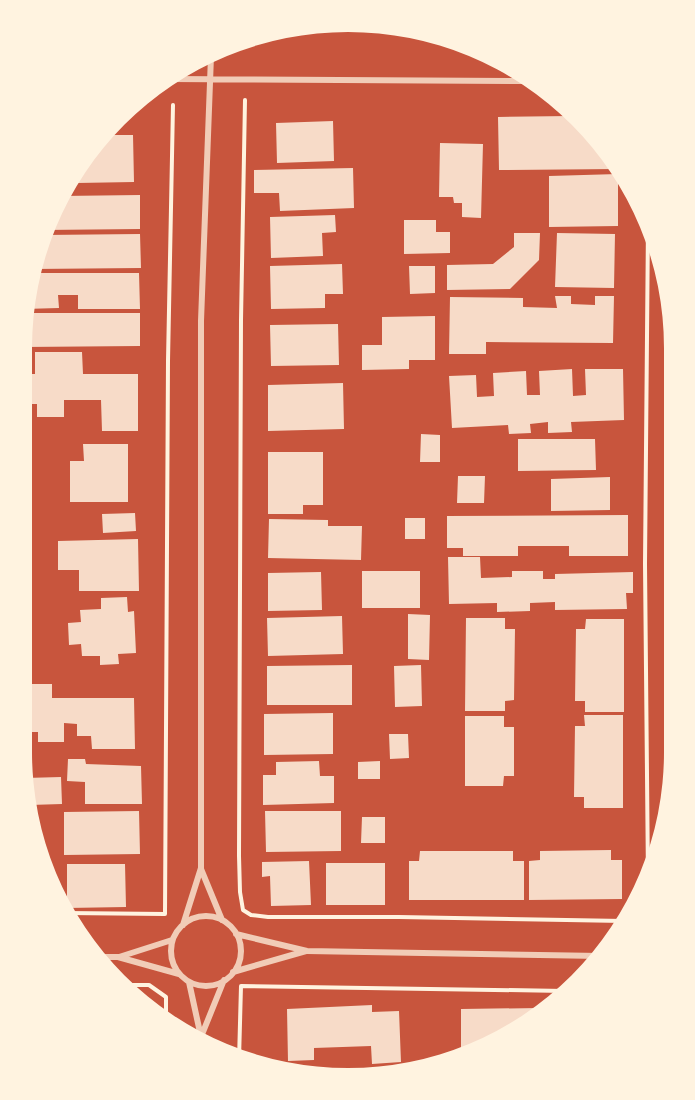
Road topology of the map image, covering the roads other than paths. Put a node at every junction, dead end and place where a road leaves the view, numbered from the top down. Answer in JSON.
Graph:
{"nodes":[{"id":1,"x":211,"y":63,"type":"edge"},
{"id":2,"x":210,"y":78,"type":"junction"},
{"id":3,"x":182,"y":79,"type":"edge"},
{"id":4,"x":517,"y":81,"type":"edge"},
{"id":5,"x":201,"y":868,"type":"junction"},
{"id":6,"x":222,"y":920,"type":"junction"},
{"id":7,"x":183,"y":925,"type":"junction"},
{"id":8,"x":236,"y":934,"type":"junction"},
{"id":9,"x":172,"y":940,"type":"junction"},
{"id":10,"x":307,"y":951,"type":"junction"},
{"id":11,"x":589,"y":956,"type":"edge"},
{"id":12,"x":107,"y":957,"type":"edge"},
{"id":13,"x":118,"y":957,"type":"junction"},
{"id":14,"x":233,"y":972,"type":"junction"},
{"id":15,"x":180,"y":974,"type":"junction"},
{"id":16,"x":224,"y":980,"type":"junction"},
{"id":17,"x":189,"y":982,"type":"junction"},
{"id":18,"x":200,"y":1032,"type":"edge"},
{"id":19,"x":203,"y":1033,"type":"edge"}],
"edges":[{"from":1,"to":2,"type":"street"},
{"from":2,"to":3,"type":"street"},
{"from":2,"to":4,"type":"street"},
{"from":2,"to":5,"type":"street"},
{"from":5,"to":6,"type":"street"},
{"from":5,"to":7,"type":"street"},
{"from":6,"to":7,"type":"street"},
{"from":6,"to":8,"type":"street"},
{"from":7,"to":9,"type":"street"},
{"from":8,"to":10,"type":"street"},
{"from":8,"to":14,"type":"street"},
{"from":9,"to":13,"type":"street"},
{"from":9,"to":15,"type":"street"},
{"from":10,"to":11,"type":"street"},
{"from":10,"to":14,"type":"street"},
{"from":12,"to":13,"type":"street"},
{"from":13,"to":15,"type":"street"},
{"from":14,"to":16,"type":"street"},
{"from":15,"to":17,"type":"street"},
{"from":16,"to":17,"type":"street"},
{"from":16,"to":19,"type":"street"},
{"from":17,"to":18,"type":"street"}]}
